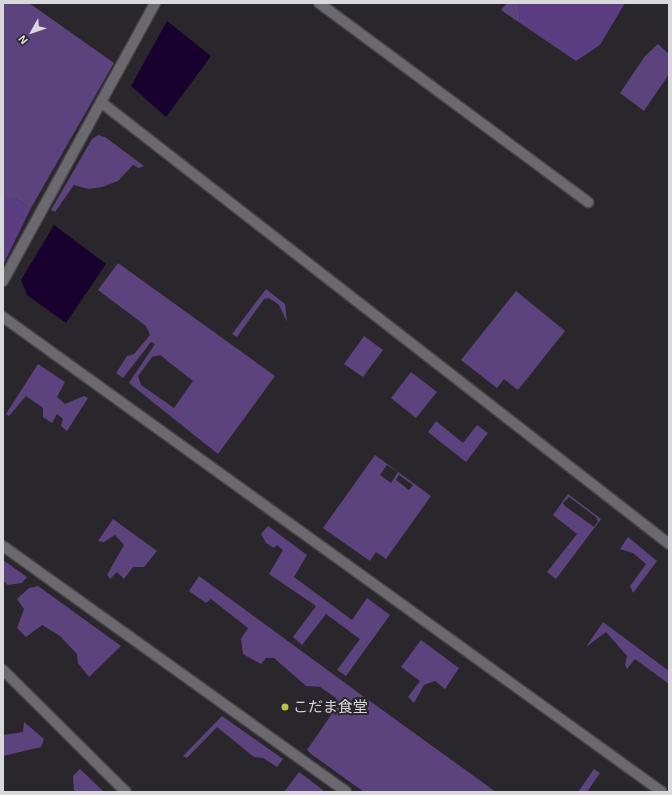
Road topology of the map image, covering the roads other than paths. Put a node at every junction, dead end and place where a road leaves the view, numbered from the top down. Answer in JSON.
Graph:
{"nodes":[{"id":1,"x":155,"y":3,"type":"edge"},
{"id":2,"x":319,"y":3,"type":"edge"},
{"id":3,"x":102,"y":103,"type":"junction"},
{"id":4,"x":588,"y":202,"type":"dead end"},
{"id":5,"x":3,"y":281,"type":"edge"},
{"id":6,"x":3,"y":317,"type":"edge"},
{"id":7,"x":669,"y":544,"type":"edge"},
{"id":8,"x":3,"y":546,"type":"edge"},
{"id":9,"x":3,"y":670,"type":"edge"},
{"id":10,"x":126,"y":792,"type":"edge"},
{"id":11,"x":346,"y":792,"type":"edge"},
{"id":12,"x":662,"y":792,"type":"edge"}],
"edges":[{"from":1,"to":3,"type":"street"},
{"from":2,"to":4,"type":"street"},
{"from":3,"to":5,"type":"street"},
{"from":3,"to":7,"type":"street"},
{"from":6,"to":12,"type":"street"},
{"from":8,"to":11,"type":"street"},
{"from":9,"to":10,"type":"street"}]}
